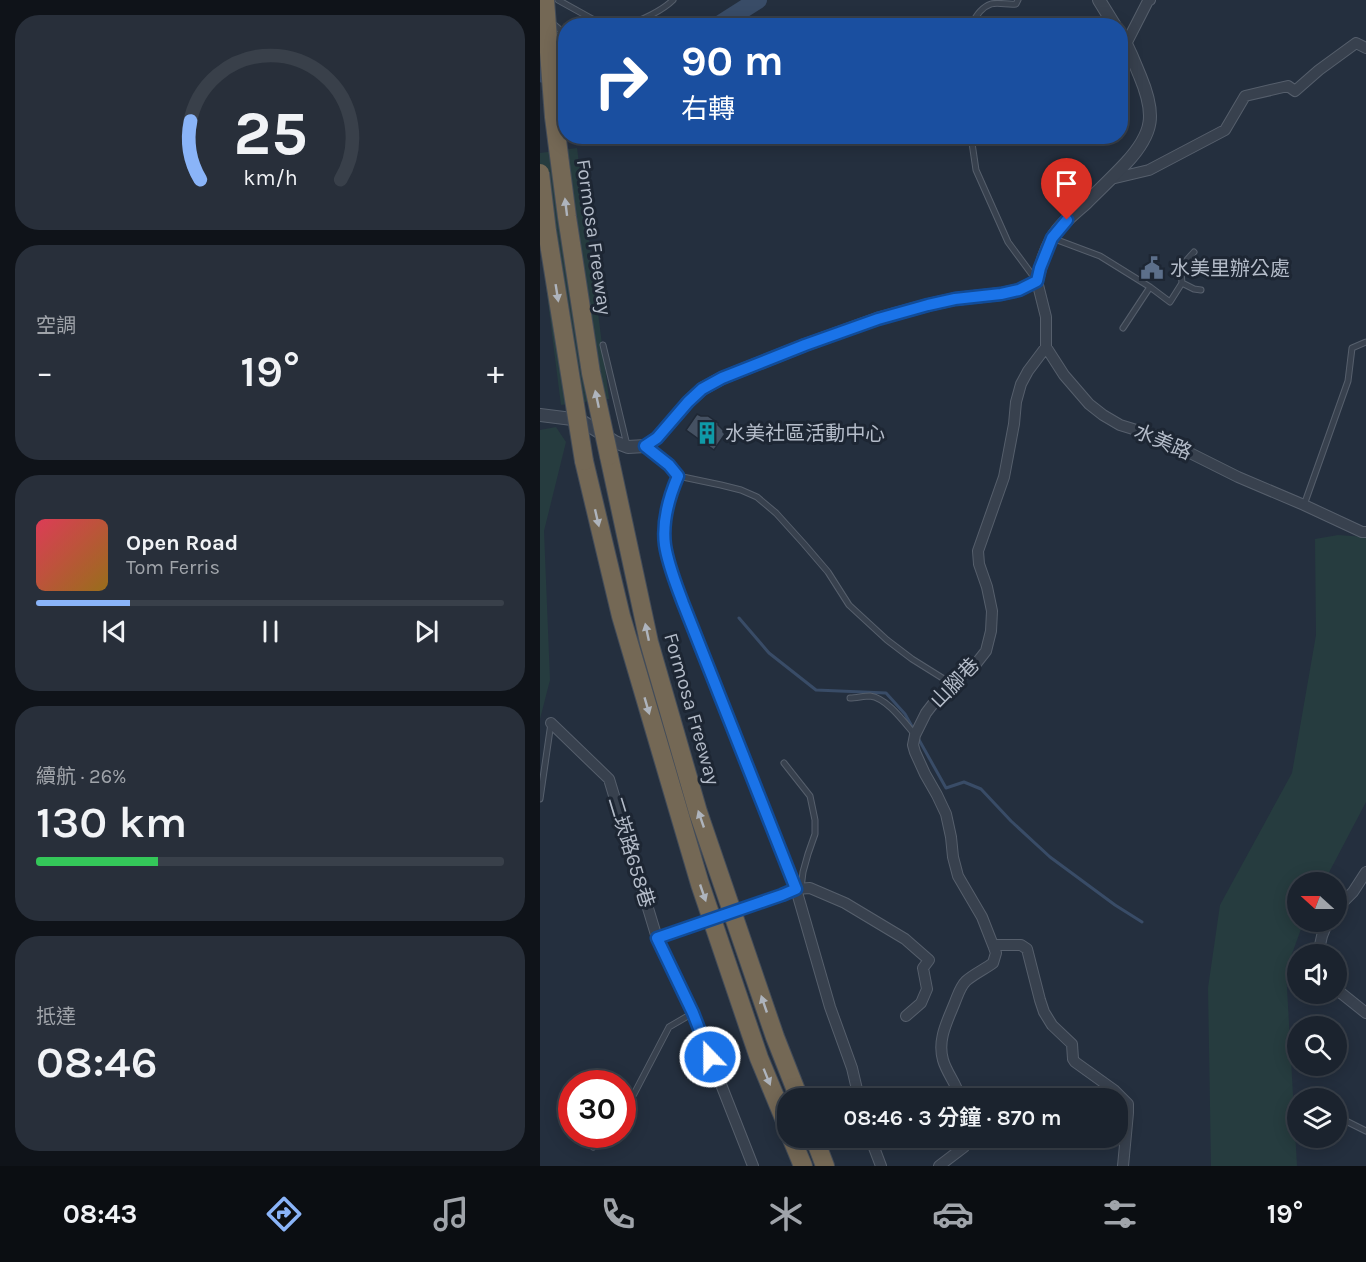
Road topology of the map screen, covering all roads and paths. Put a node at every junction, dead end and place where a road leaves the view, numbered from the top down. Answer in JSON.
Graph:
{"nodes":[{"id":1,"x":545,"y":0,"type":"edge"},
{"id":2,"x":558,"y":0,"type":"edge"},
{"id":3,"x":673,"y":0,"type":"edge"},
{"id":4,"x":1018,"y":0,"type":"edge"},
{"id":5,"x":1099,"y":0,"type":"edge"},
{"id":6,"x":1150,"y":0,"type":"edge"},
{"id":7,"x":540,"y":11,"type":"edge"},
{"id":8,"x":591,"y":18,"type":"edge"},
{"id":9,"x":644,"y":18,"type":"edge"},
{"id":10,"x":975,"y":18,"type":"edge"},
{"id":11,"x":1110,"y":18,"type":"edge"},
{"id":12,"x":558,"y":29,"type":"edge"},
{"id":13,"x":1128,"y":33,"type":"edge"},
{"id":14,"x":558,"y":38,"type":"edge"},
{"id":15,"x":540,"y":39,"type":"edge"},
{"id":16,"x":1366,"y":48,"type":"edge"},
{"id":17,"x":1128,"y":49,"type":"edge"},
{"id":18,"x":972,"y":144,"type":"edge"},
{"id":19,"x":540,"y":173,"type":"edge"},
{"id":20,"x":1111,"y":179,"type":"junction"},
{"id":21,"x":1052,"y":238,"type":"junction"},
{"id":22,"x":1194,"y":252,"type":"dead end"},
{"id":23,"x":1037,"y":281,"type":"junction"},
{"id":24,"x":1182,"y":283,"type":"junction"},
{"id":25,"x":1150,"y":287,"type":"junction"},
{"id":26,"x":1201,"y":290,"type":"dead end"},
{"id":27,"x":1123,"y":328,"type":"dead end"},
{"id":28,"x":1366,"y":342,"type":"edge"},
{"id":29,"x":603,"y":345,"type":"dead end"},
{"id":30,"x":1046,"y":347,"type":"junction"},
{"id":31,"x":540,"y":415,"type":"edge"},
{"id":32,"x":645,"y":446,"type":"junction"},
{"id":33,"x":628,"y":447,"type":"junction"},
{"id":34,"x":678,"y":476,"type":"junction"},
{"id":35,"x":1304,"y":505,"type":"junction"},
{"id":36,"x":1366,"y":532,"type":"edge"},
{"id":37,"x":952,"y":684,"type":"junction"},
{"id":38,"x":850,"y":698,"type":"dead end"},
{"id":39,"x":551,"y":723,"type":"joint"},
{"id":40,"x":915,"y":735,"type":"junction"},
{"id":41,"x":784,"y":763,"type":"dead end"},
{"id":42,"x":540,"y":799,"type":"edge"},
{"id":43,"x":1366,"y":873,"type":"edge"},
{"id":44,"x":799,"y":888,"type":"junction"},
{"id":45,"x":1347,"y":898,"type":"edge"},
{"id":46,"x":657,"y":938,"type":"junction"},
{"id":47,"x":993,"y":945,"type":"junction"},
{"id":48,"x":1347,"y":997,"type":"edge"},
{"id":49,"x":1366,"y":1012,"type":"edge"},
{"id":50,"x":693,"y":1013,"type":"junction"},
{"id":51,"x":906,"y":1016,"type":"dead end"},
{"id":52,"x":795,"y":1088,"type":"edge"},
{"id":53,"x":857,"y":1088,"type":"edge"},
{"id":54,"x":957,"y":1088,"type":"edge"},
{"id":55,"x":636,"y":1090,"type":"edge"},
{"id":56,"x":777,"y":1101,"type":"edge"},
{"id":57,"x":1347,"y":1122,"type":"edge"},
{"id":58,"x":1366,"y":1131,"type":"edge"},
{"id":59,"x":796,"y":1148,"type":"edge"},
{"id":60,"x":818,"y":1148,"type":"edge"},
{"id":61,"x":874,"y":1148,"type":"edge"},
{"id":62,"x":963,"y":1148,"type":"edge"},
{"id":63,"x":753,"y":1166,"type":"edge"},
{"id":64,"x":803,"y":1166,"type":"edge"},
{"id":65,"x":825,"y":1166,"type":"edge"},
{"id":66,"x":881,"y":1166,"type":"edge"},
{"id":67,"x":939,"y":1166,"type":"edge"},
{"id":68,"x":1124,"y":1166,"type":"edge"}],
"edges":[{"from":52,"to":1,"type":"highway","name":"Formosa Freeway","one_way":true,"bridge":true},
{"from":2,"to":8,"type":"lane"},
{"from":3,"to":9,"type":"lane"},
{"from":4,"to":10,"type":"lane"},
{"from":5,"to":11,"type":"street"},
{"from":6,"to":13,"type":"street"},
{"from":7,"to":12,"type":"lane"},
{"from":14,"to":15,"type":"street"},
{"from":16,"to":20,"type":"street"},
{"from":17,"to":20,"type":"street"},
{"from":18,"to":23,"type":"lane"},
{"from":19,"to":56,"type":"highway","one_way":true,"bridge":true},
{"from":20,"to":21,"type":"street"},
{"from":21,"to":23,"type":"street"},
{"from":21,"to":25,"type":"lane"},
{"from":22,"to":24,"type":"lane"},
{"from":23,"to":30,"type":"street"},
{"from":23,"to":32,"type":"street"},
{"from":24,"to":25,"type":"lane"},
{"from":24,"to":26,"type":"lane"},
{"from":25,"to":27,"type":"lane"},
{"from":28,"to":35,"type":"lane"},
{"from":29,"to":33,"type":"lane"},
{"from":30,"to":35,"type":"street","name":"水美路"},
{"from":30,"to":37,"type":"street","name":"山腳巷"},
{"from":31,"to":33,"type":"street"},
{"from":32,"to":33,"type":"street"},
{"from":32,"to":34,"type":"lane"},
{"from":34,"to":37,"type":"lane"},
{"from":34,"to":44,"type":"street"},
{"from":35,"to":36,"type":"street","name":"水美路"},
{"from":37,"to":40,"type":"street","name":"山腳巷"},
{"from":38,"to":40,"type":"lane"},
{"from":39,"to":42,"type":"lane"},
{"from":39,"to":46,"type":"street","name":"二崁路658巷"},
{"from":40,"to":47,"type":"street"},
{"from":41,"to":44,"type":"lane"},
{"from":43,"to":45,"type":"street"},
{"from":44,"to":46,"type":"lane","bridge":true},
{"from":44,"to":51,"type":"street"},
{"from":44,"to":53,"type":"street"},
{"from":46,"to":50,"type":"street","name":"二崁路658巷"},
{"from":47,"to":54,"type":"street"},
{"from":47,"to":68,"type":"street"},
{"from":48,"to":49,"type":"street"},
{"from":50,"to":55,"type":"lane"},
{"from":50,"to":63,"type":"street","name":"二崁路658巷"},
{"from":57,"to":58,"type":"lane"},
{"from":59,"to":64,"type":"highway"},
{"from":60,"to":65,"type":"highway"},
{"from":61,"to":66,"type":"street"},
{"from":62,"to":67,"type":"street"}]}
